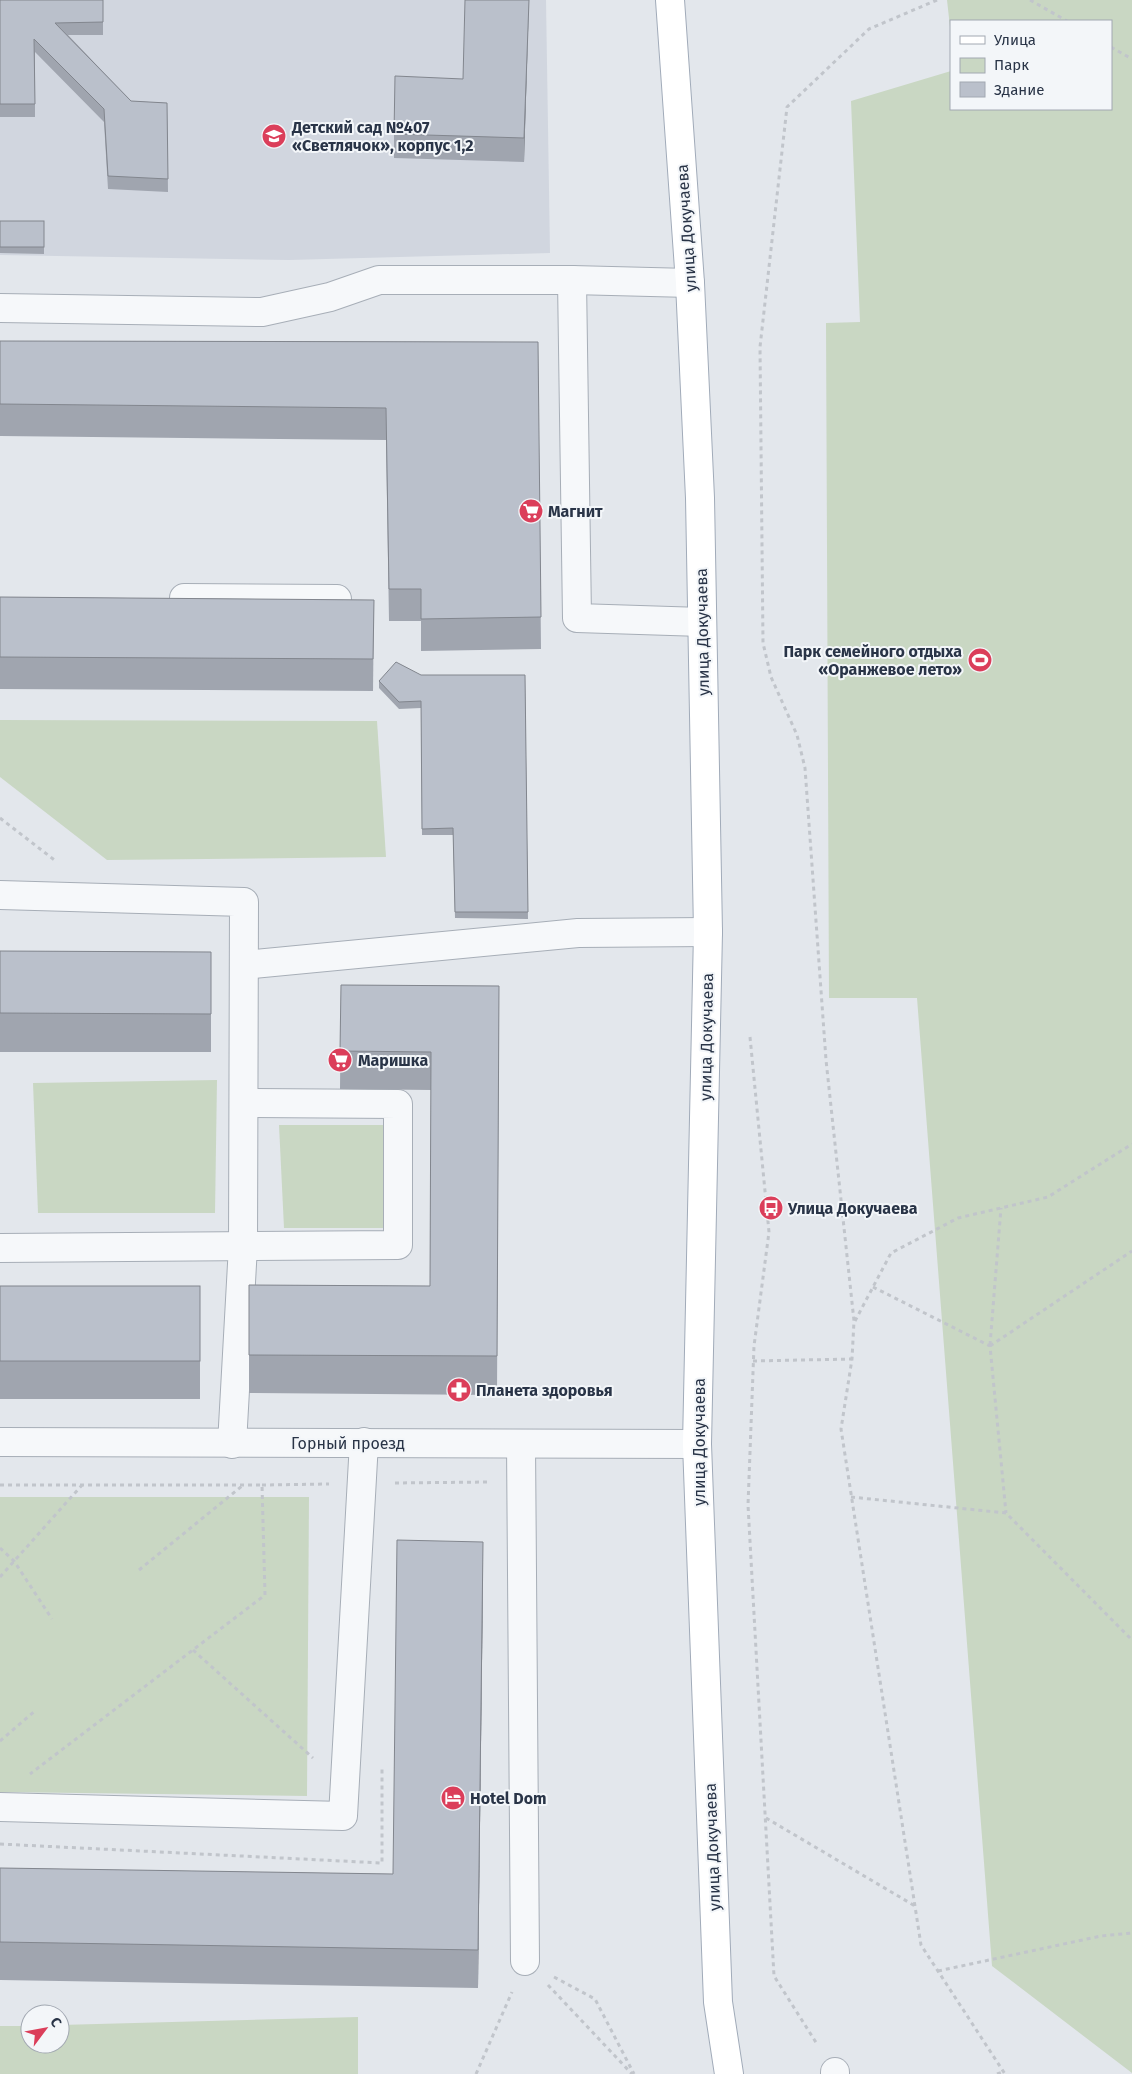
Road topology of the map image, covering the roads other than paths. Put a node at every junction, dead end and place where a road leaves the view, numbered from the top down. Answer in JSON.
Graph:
{"nodes":[{"id":1,"x":670,"y":0,"type":"edge"},
{"id":2,"x":572,"y":280,"type":"junction"},
{"id":3,"x":690,"y":283,"type":"junction"},
{"id":4,"x":0,"y":308,"type":"edge"},
{"id":5,"x":159,"y":598,"type":"edge"},
{"id":6,"x":337,"y":599,"type":"edge"},
{"id":7,"x":702,"y":622,"type":"junction"},
{"id":8,"x":0,"y":895,"type":"edge"},
{"id":9,"x":708,"y":932,"type":"junction"},
{"id":10,"x":244,"y":965,"type":"junction"},
{"id":11,"x":244,"y":1103,"type":"junction"},
{"id":12,"x":243,"y":1246,"type":"junction"},
{"id":13,"x":0,"y":1248,"type":"edge"},
{"id":14,"x":0,"y":1442,"type":"edge"},
{"id":15,"x":364,"y":1442,"type":"junction"},
{"id":16,"x":232,"y":1444,"type":"junction"},
{"id":17,"x":521,"y":1444,"type":"junction"},
{"id":18,"x":697,"y":1444,"type":"junction"},
{"id":19,"x":0,"y":1807,"type":"edge"},
{"id":20,"x":525,"y":1961,"type":"road end"},
{"id":21,"x":729,"y":2074,"type":"edge"}],
"edges":[{"from":1,"to":3,"type":"main road","name":"улица Докучаева"},
{"from":2,"to":3,"type":"street"},
{"from":2,"to":4,"type":"street"},
{"from":2,"to":7,"type":"street"},
{"from":3,"to":7,"type":"main road","name":"улица Докучаева"},
{"from":5,"to":6,"type":"street"},
{"from":7,"to":9,"type":"main road","name":"улица Докучаева"},
{"from":8,"to":10,"type":"street"},
{"from":9,"to":10,"type":"street"},
{"from":9,"to":18,"type":"main road","name":"улица Докучаева"},
{"from":10,"to":11,"type":"street"},
{"from":11,"to":12,"type":"street"},
{"from":11,"to":12,"type":"street"},
{"from":12,"to":13,"type":"street"},
{"from":12,"to":16,"type":"street"},
{"from":14,"to":16,"type":"street","name":"Горный проезд"},
{"from":15,"to":16,"type":"street","name":"Горный проезд"},
{"from":15,"to":17,"type":"street","name":"Горный проезд"},
{"from":15,"to":19,"type":"street"},
{"from":17,"to":18,"type":"street","name":"Горный проезд"},
{"from":17,"to":20,"type":"street"},
{"from":18,"to":21,"type":"main road","name":"улица Докучаева"}]}
